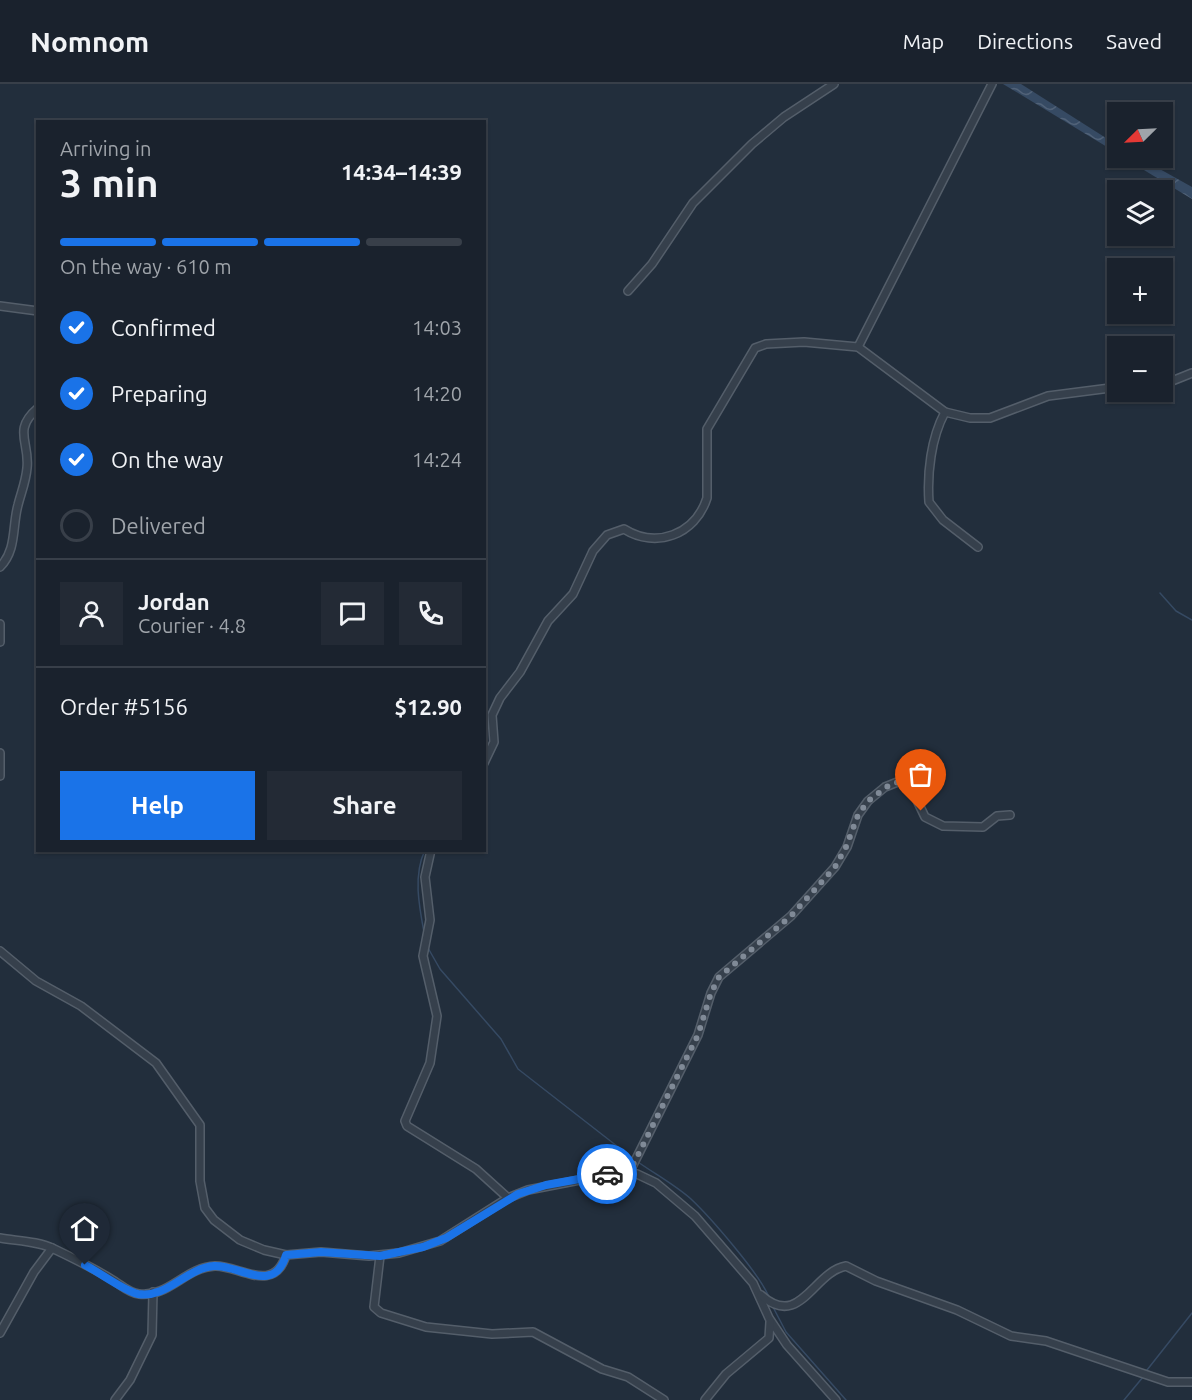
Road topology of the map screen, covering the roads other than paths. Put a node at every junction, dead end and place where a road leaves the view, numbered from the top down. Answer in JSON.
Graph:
{"nodes":[{"id":1,"x":834,"y":84,"type":"edge"},
{"id":2,"x":992,"y":84,"type":"edge"},
{"id":3,"x":628,"y":291,"type":"dead end"},
{"id":4,"x":0,"y":306,"type":"edge"},
{"id":5,"x":36,"y":311,"type":"edge"},
{"id":6,"x":858,"y":347,"type":"junction"},
{"id":7,"x":1192,"y":373,"type":"edge"},
{"id":8,"x":1173,"y":381,"type":"edge"},
{"id":9,"x":1107,"y":388,"type":"edge"},
{"id":10,"x":36,"y":410,"type":"edge"},
{"id":11,"x":945,"y":412,"type":"junction"},
{"id":12,"x":978,"y":547,"type":"dead end"},
{"id":13,"x":0,"y":567,"type":"edge"},
{"id":14,"x":0,"y":624,"type":"edge"},
{"id":15,"x":0,"y":642,"type":"edge"},
{"id":16,"x":0,"y":753,"type":"edge"},
{"id":17,"x":486,"y":759,"type":"edge"},
{"id":18,"x":0,"y":776,"type":"edge"},
{"id":19,"x":1010,"y":815,"type":"dead end"},
{"id":20,"x":431,"y":852,"type":"edge"},
{"id":21,"x":0,"y":951,"type":"edge"},
{"id":22,"x":629,"y":1173,"type":"junction"},
{"id":23,"x":508,"y":1198,"type":"junction"},
{"id":24,"x":0,"y":1238,"type":"edge"},
{"id":25,"x":52,"y":1248,"type":"junction"},
{"id":26,"x":286,"y":1255,"type":"junction"},
{"id":27,"x":380,"y":1256,"type":"junction"},
{"id":28,"x":153,"y":1292,"type":"junction"},
{"id":29,"x":757,"y":1292,"type":"junction"},
{"id":30,"x":769,"y":1318,"type":"junction"},
{"id":31,"x":0,"y":1334,"type":"edge"},
{"id":32,"x":1192,"y":1382,"type":"edge"},
{"id":33,"x":116,"y":1400,"type":"edge"},
{"id":34,"x":664,"y":1400,"type":"edge"},
{"id":35,"x":705,"y":1400,"type":"edge"},
{"id":36,"x":836,"y":1400,"type":"edge"}],
"edges":[{"from":1,"to":3,"type":"street"},
{"from":2,"to":6,"type":"street"},
{"from":4,"to":5,"type":"street"},
{"from":6,"to":11,"type":"street"},
{"from":6,"to":17,"type":"street"},
{"from":7,"to":8,"type":"street"},
{"from":9,"to":11,"type":"street"},
{"from":10,"to":13,"type":"street"},
{"from":11,"to":12,"type":"street"},
{"from":14,"to":15,"type":"street"},
{"from":16,"to":18,"type":"street"},
{"from":19,"to":22,"type":"street"},
{"from":20,"to":23,"type":"street"},
{"from":21,"to":26,"type":"street"},
{"from":22,"to":23,"type":"street"},
{"from":22,"to":29,"type":"street"},
{"from":23,"to":27,"type":"street"},
{"from":24,"to":25,"type":"street"},
{"from":25,"to":28,"type":"street"},
{"from":25,"to":31,"type":"street"},
{"from":26,"to":27,"type":"street"},
{"from":26,"to":28,"type":"street"},
{"from":27,"to":34,"type":"street"},
{"from":28,"to":33,"type":"street"},
{"from":29,"to":30,"type":"street"},
{"from":29,"to":32,"type":"street"},
{"from":30,"to":35,"type":"street"},
{"from":30,"to":36,"type":"street"}]}
